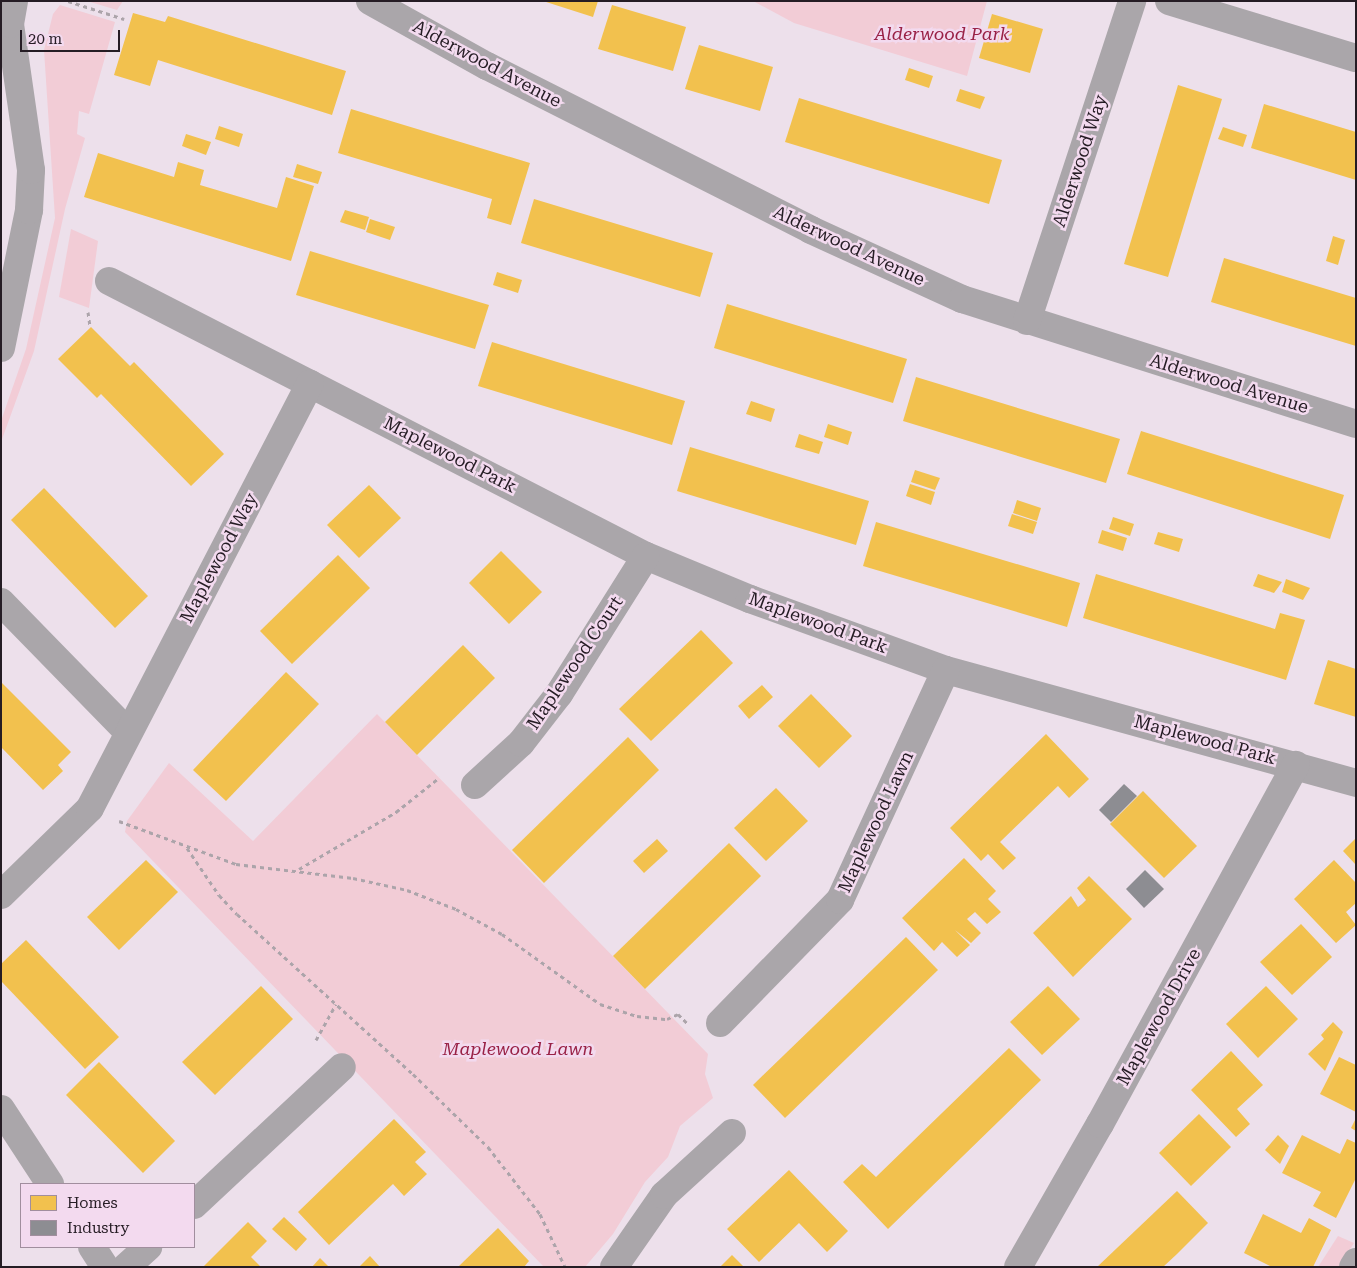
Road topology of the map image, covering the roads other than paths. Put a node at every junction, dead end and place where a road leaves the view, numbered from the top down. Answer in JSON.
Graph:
{"nodes":[{"id":1,"x":14,"y":1,"type":"edge"},
{"id":2,"x":370,"y":1,"type":"edge"},
{"id":3,"x":1132,"y":1,"type":"edge"},
{"id":4,"x":1169,"y":1,"type":"edge"},
{"id":5,"x":1356,"y":58,"type":"edge"},
{"id":6,"x":108,"y":281,"type":"dead end"},
{"id":7,"x":6,"y":299,"type":"edge"},
{"id":8,"x":1027,"y":321,"type":"junction"},
{"id":9,"x":1,"y":348,"type":"edge"},
{"id":10,"x":310,"y":384,"type":"junction"},
{"id":11,"x":1356,"y":424,"type":"edge"},
{"id":12,"x":646,"y":556,"type":"junction"},
{"id":13,"x":1,"y":602,"type":"edge"},
{"id":14,"x":946,"y":670,"type":"junction"},
{"id":15,"x":128,"y":732,"type":"junction"},
{"id":16,"x":1296,"y":765,"type":"junction"},
{"id":17,"x":1356,"y":783,"type":"edge"},
{"id":18,"x":475,"y":786,"type":"dead end"},
{"id":19,"x":1,"y":895,"type":"edge"},
{"id":20,"x":720,"y":1023,"type":"dead end"},
{"id":21,"x":342,"y":1067,"type":"dead end"},
{"id":22,"x":1,"y":1109,"type":"edge"},
{"id":23,"x":732,"y":1133,"type":"dead end"},
{"id":24,"x":49,"y":1183,"type":"edge"},
{"id":25,"x":195,"y":1204,"type":"edge"},
{"id":26,"x":93,"y":1248,"type":"edge"},
{"id":27,"x":147,"y":1248,"type":"edge"},
{"id":28,"x":1356,"y":1262,"type":"edge"},
{"id":29,"x":105,"y":1267,"type":"edge"},
{"id":30,"x":126,"y":1267,"type":"edge"},
{"id":31,"x":614,"y":1267,"type":"edge"},
{"id":32,"x":1018,"y":1267,"type":"edge"},
{"id":33,"x":1353,"y":1267,"type":"edge"}],
"edges":[{"from":1,"to":7,"type":"street"},
{"from":2,"to":8,"type":"street","name":"Alderwood Avenue"},
{"from":3,"to":8,"type":"street","name":"Alderwood Way"},
{"from":4,"to":5,"type":"street"},
{"from":6,"to":10,"type":"street","name":"Maplewood Park"},
{"from":7,"to":9,"type":"street"},
{"from":8,"to":11,"type":"street","name":"Alderwood Avenue"},
{"from":10,"to":12,"type":"street","name":"Maplewood Park"},
{"from":10,"to":15,"type":"street","name":"Maplewood Way"},
{"from":12,"to":14,"type":"street","name":"Maplewood Park"},
{"from":12,"to":18,"type":"street","name":"Maplewood Court"},
{"from":13,"to":15,"type":"street"},
{"from":14,"to":16,"type":"street","name":"Maplewood Park"},
{"from":14,"to":20,"type":"street","name":"Maplewood Lawn"},
{"from":15,"to":19,"type":"street","name":"Maplewood Way"},
{"from":16,"to":17,"type":"street","name":"Maplewood Park"},
{"from":16,"to":32,"type":"street","name":"Maplewood Drive"},
{"from":21,"to":25,"type":"street"},
{"from":22,"to":24,"type":"street"},
{"from":23,"to":31,"type":"street"},
{"from":26,"to":29,"type":"street"},
{"from":27,"to":30,"type":"street"},
{"from":28,"to":33,"type":"street"}]}
